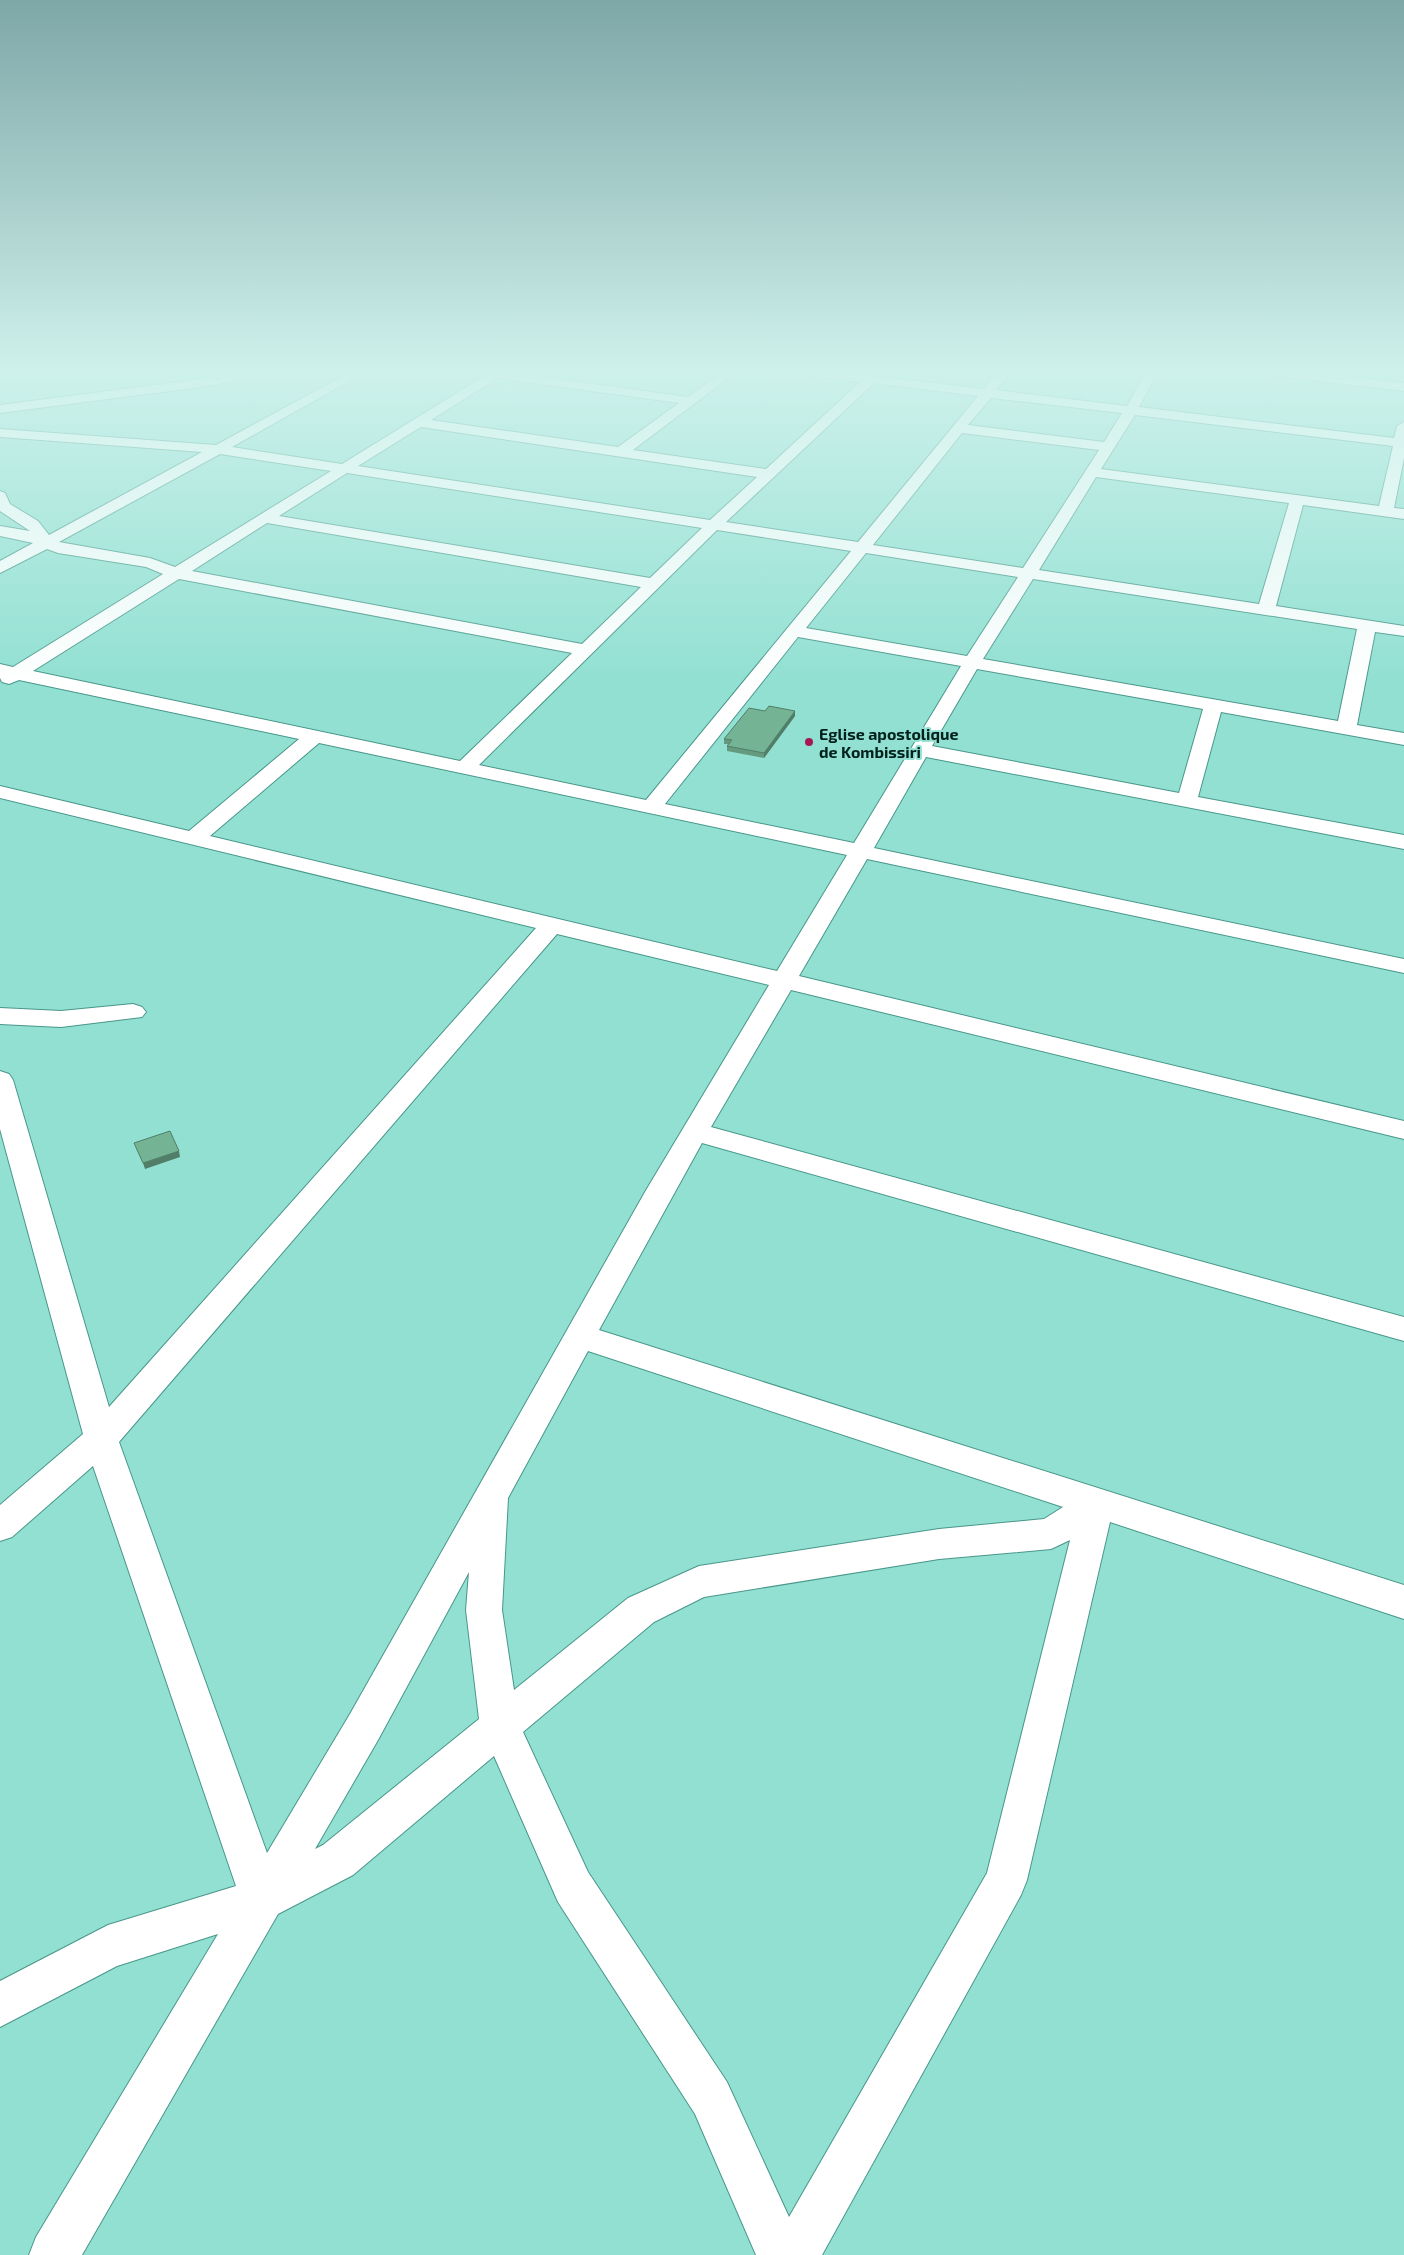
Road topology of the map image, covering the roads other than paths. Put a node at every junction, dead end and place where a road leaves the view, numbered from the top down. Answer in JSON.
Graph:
{"nodes":[{"id":1,"x":170,"y":475,"type":"edge"},
{"id":2,"x":331,"y":475,"type":"edge"},
{"id":3,"x":389,"y":475,"type":"edge"},
{"id":4,"x":768,"y":475,"type":"edge"},
{"id":5,"x":920,"y":475,"type":"edge"},
{"id":6,"x":1090,"y":475,"type":"edge"},
{"id":7,"x":1116,"y":475,"type":"edge"},
{"id":8,"x":1394,"y":475,"type":"edge"},
{"id":9,"x":0,"y":496,"type":"edge"},
{"id":10,"x":1298,"y":500,"type":"junction"},
{"id":11,"x":1385,"y":512,"type":"junction"},
{"id":12,"x":1404,"y":514,"type":"edge"},
{"id":13,"x":263,"y":518,"type":"junction"},
{"id":14,"x":714,"y":525,"type":"junction"},
{"id":15,"x":0,"y":531,"type":"edge"},
{"id":16,"x":46,"y":543,"type":"junction"},
{"id":17,"x":862,"y":548,"type":"junction"},
{"id":18,"x":0,"y":568,"type":"edge"},
{"id":19,"x":175,"y":573,"type":"junction"},
{"id":20,"x":1028,"y":573,"type":"junction"},
{"id":21,"x":654,"y":584,"type":"junction"},
{"id":22,"x":1266,"y":610,"type":"junction"},
{"id":23,"x":1367,"y":625,"type":"junction"},
{"id":24,"x":794,"y":631,"type":"junction"},
{"id":25,"x":1404,"y":631,"type":"edge"},
{"id":26,"x":586,"y":650,"type":"junction"},
{"id":27,"x":971,"y":664,"type":"junction"},
{"id":28,"x":6,"y":676,"type":"edge"},
{"id":29,"x":1213,"y":706,"type":"junction"},
{"id":30,"x":1346,"y":729,"type":"junction"},
{"id":31,"x":315,"y":736,"type":"junction"},
{"id":32,"x":1404,"y":739,"type":"edge"},
{"id":33,"x":920,"y":750,"type":"junction"},
{"id":34,"x":464,"y":768,"type":"junction"},
{"id":35,"x":0,"y":792,"type":"edge"},
{"id":36,"x":1187,"y":800,"type":"junction"},
{"id":37,"x":651,"y":807,"type":"junction"},
{"id":38,"x":194,"y":839,"type":"junction"},
{"id":39,"x":1404,"y":842,"type":"edge"},
{"id":40,"x":860,"y":851,"type":"junction"},
{"id":41,"x":552,"y":925,"type":"junction"},
{"id":42,"x":1404,"y":966,"type":"edge"},
{"id":43,"x":783,"y":981,"type":"junction"},
{"id":44,"x":134,"y":1012,"type":"dead end"},
{"id":45,"x":0,"y":1016,"type":"edge"},
{"id":46,"x":0,"y":1080,"type":"edge"},
{"id":47,"x":1404,"y":1130,"type":"edge"},
{"id":48,"x":694,"y":1132,"type":"junction"},
{"id":49,"x":1404,"y":1329,"type":"edge"},
{"id":50,"x":579,"y":1336,"type":"junction"},
{"id":51,"x":101,"y":1439,"type":"junction"},
{"id":52,"x":493,"y":1492,"type":"junction"},
{"id":53,"x":1097,"y":1503,"type":"junction"},
{"id":54,"x":0,"y":1526,"type":"edge"},
{"id":55,"x":1404,"y":1602,"type":"edge"},
{"id":56,"x":500,"y":1726,"type":"junction"},
{"id":57,"x":262,"y":1900,"type":"junction"},
{"id":58,"x":0,"y":2005,"type":"edge"},
{"id":59,"x":54,"y":2255,"type":"edge"},
{"id":60,"x":782,"y":2255,"type":"edge"},
{"id":61,"x":795,"y":2255,"type":"edge"}],
"edges":[{"from":1,"to":16,"type":"street"},
{"from":2,"to":13,"type":"street"},
{"from":3,"to":14,"type":"street"},
{"from":4,"to":14,"type":"street"},
{"from":5,"to":17,"type":"street"},
{"from":6,"to":20,"type":"street"},
{"from":7,"to":10,"type":"street"},
{"from":8,"to":11,"type":"street"},
{"from":9,"to":16,"type":"street"},
{"from":10,"to":11,"type":"street"},
{"from":10,"to":22,"type":"street"},
{"from":11,"to":12,"type":"street"},
{"from":13,"to":19,"type":"street"},
{"from":13,"to":21,"type":"street"},
{"from":14,"to":17,"type":"street"},
{"from":14,"to":21,"type":"street"},
{"from":15,"to":16,"type":"street"},
{"from":16,"to":18,"type":"street"},
{"from":16,"to":19,"type":"street"},
{"from":17,"to":20,"type":"street"},
{"from":17,"to":24,"type":"street"},
{"from":19,"to":26,"type":"street"},
{"from":19,"to":28,"type":"street"},
{"from":20,"to":22,"type":"street"},
{"from":20,"to":27,"type":"street"},
{"from":21,"to":26,"type":"street"},
{"from":22,"to":23,"type":"street"},
{"from":23,"to":25,"type":"street"},
{"from":23,"to":30,"type":"street"},
{"from":24,"to":27,"type":"street"},
{"from":24,"to":37,"type":"street"},
{"from":26,"to":34,"type":"street"},
{"from":27,"to":29,"type":"street"},
{"from":27,"to":33,"type":"street"},
{"from":28,"to":31,"type":"street"},
{"from":29,"to":30,"type":"street"},
{"from":29,"to":36,"type":"street"},
{"from":30,"to":32,"type":"street"},
{"from":31,"to":34,"type":"street"},
{"from":31,"to":38,"type":"street"},
{"from":33,"to":36,"type":"street"},
{"from":33,"to":40,"type":"street"},
{"from":34,"to":37,"type":"street"},
{"from":35,"to":38,"type":"street"},
{"from":36,"to":39,"type":"street"},
{"from":37,"to":40,"type":"street"},
{"from":38,"to":41,"type":"street"},
{"from":40,"to":42,"type":"street"},
{"from":40,"to":43,"type":"street"},
{"from":41,"to":43,"type":"street"},
{"from":41,"to":51,"type":"street"},
{"from":43,"to":47,"type":"street"},
{"from":43,"to":48,"type":"street"},
{"from":44,"to":45,"type":"street"},
{"from":46,"to":51,"type":"street"},
{"from":48,"to":49,"type":"street"},
{"from":48,"to":50,"type":"street"},
{"from":50,"to":52,"type":"street"},
{"from":50,"to":53,"type":"street"},
{"from":51,"to":54,"type":"street"},
{"from":51,"to":57,"type":"street"},
{"from":52,"to":56,"type":"street"},
{"from":52,"to":57,"type":"street"},
{"from":53,"to":55,"type":"street"},
{"from":53,"to":56,"type":"street"},
{"from":53,"to":61,"type":"street"},
{"from":56,"to":57,"type":"street"},
{"from":56,"to":60,"type":"street"},
{"from":57,"to":58,"type":"street"},
{"from":57,"to":59,"type":"street"}]}
